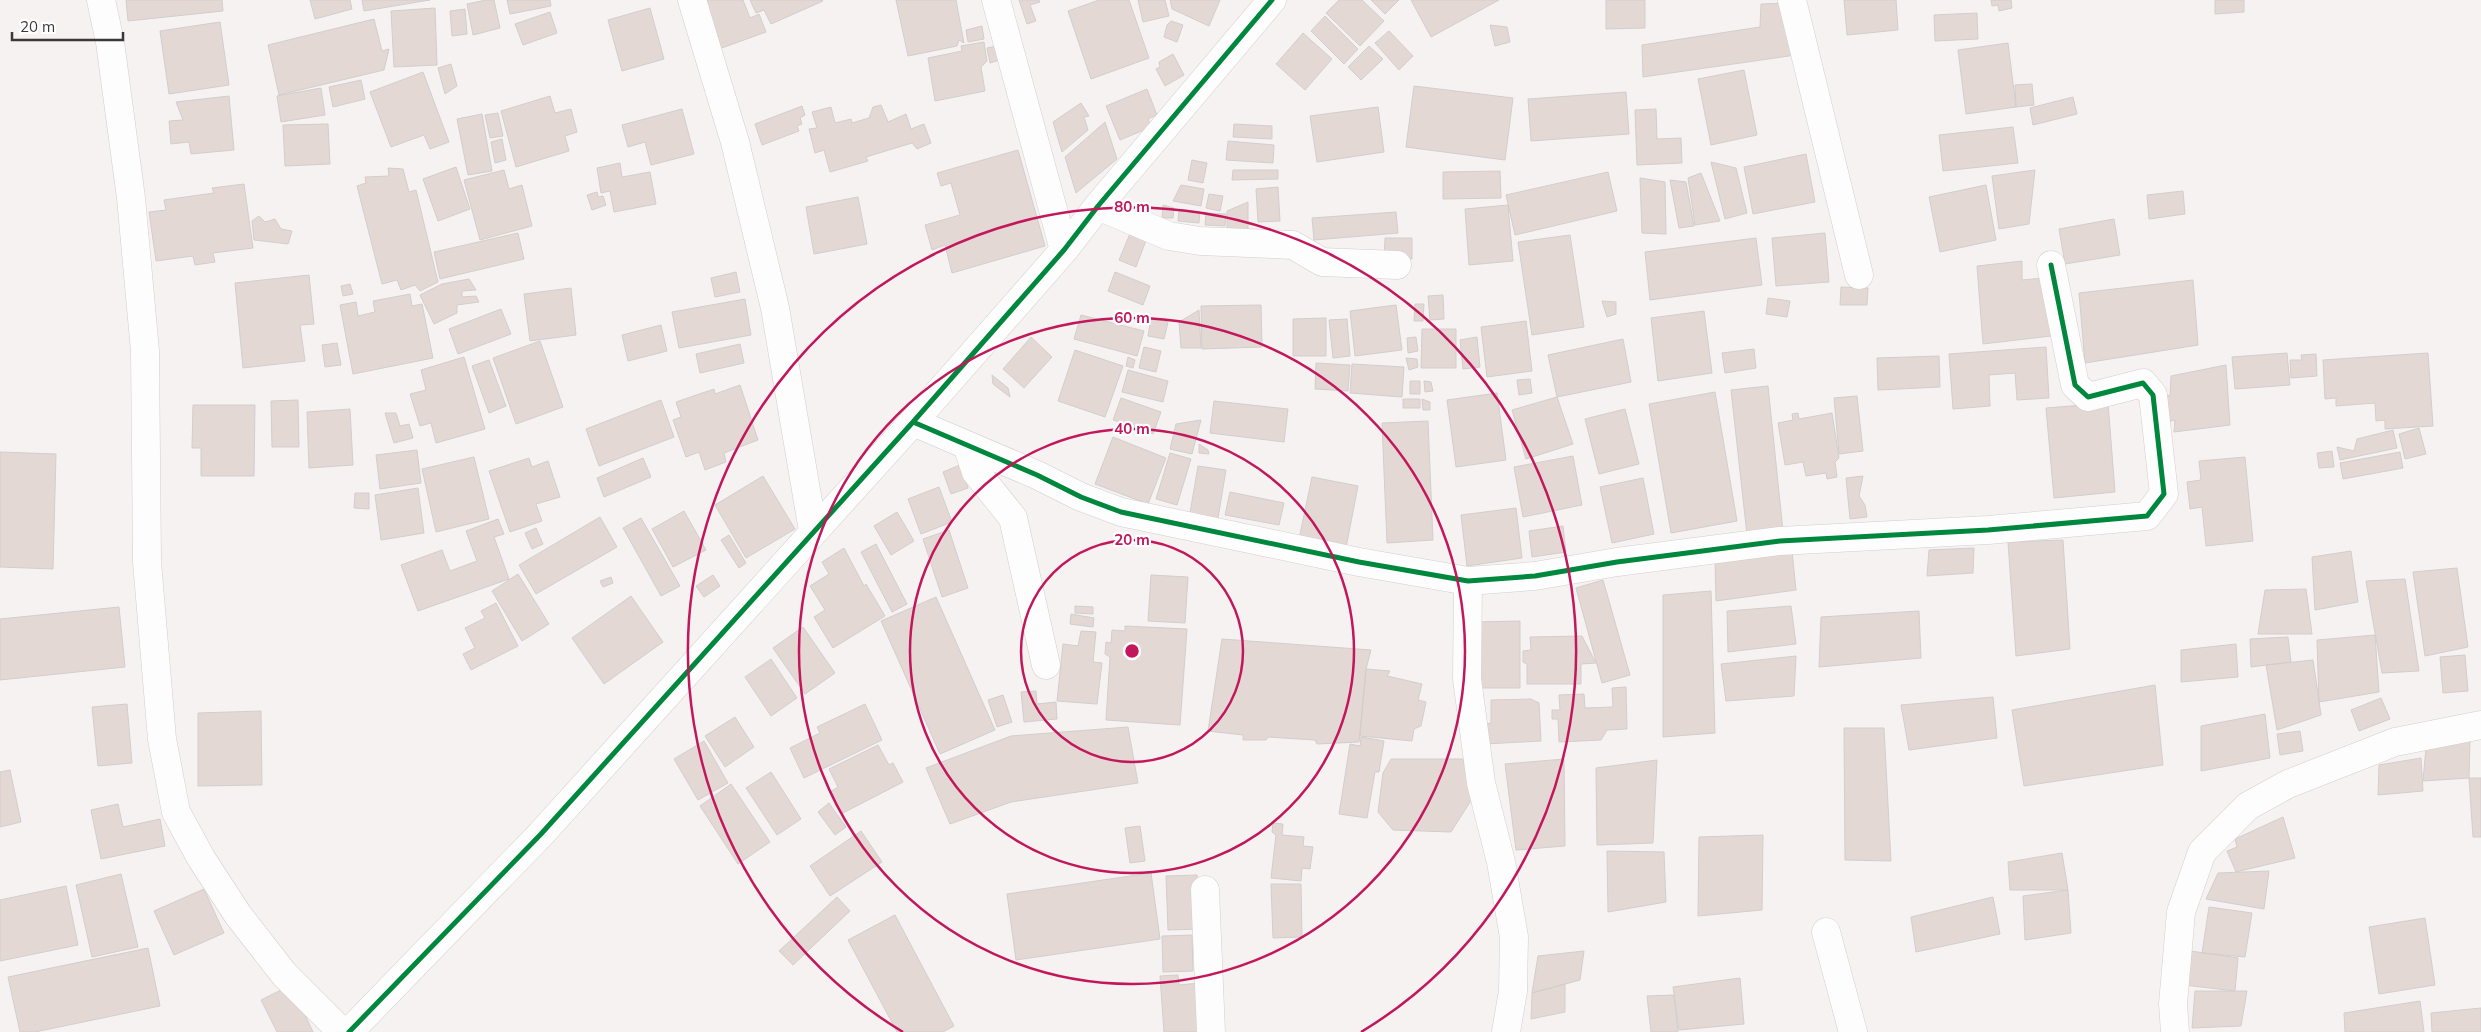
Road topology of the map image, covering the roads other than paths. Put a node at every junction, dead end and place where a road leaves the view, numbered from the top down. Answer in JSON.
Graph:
{"nodes":[{"id":1,"x":100,"y":0,"type":"edge"},
{"id":2,"x":692,"y":0,"type":"edge"},
{"id":3,"x":996,"y":0,"type":"edge"},
{"id":4,"x":1272,"y":0,"type":"edge"},
{"id":5,"x":1792,"y":0,"type":"edge"},
{"id":6,"x":1098,"y":206,"type":"junction"},
{"id":7,"x":1064,"y":250,"type":"junction"},
{"id":8,"x":1397,"y":265,"type":"dead end"},
{"id":9,"x":2050,"y":265,"type":"dead end"},
{"id":10,"x":1859,"y":275,"type":"dead end"},
{"id":11,"x":913,"y":422,"type":"junction"},
{"id":12,"x":966,"y":445,"type":"junction"},
{"id":13,"x":813,"y":531,"type":"junction"},
{"id":14,"x":1468,"y":581,"type":"junction"},
{"id":15,"x":1046,"y":665,"type":"dead end"},
{"id":16,"x":2481,"y":725,"type":"edge"},
{"id":17,"x":1205,"y":890,"type":"dead end"},
{"id":18,"x":1826,"y":932,"type":"dead end"},
{"id":19,"x":342,"y":1032,"type":"edge"},
{"id":20,"x":350,"y":1032,"type":"edge"},
{"id":21,"x":1210,"y":1032,"type":"edge"},
{"id":22,"x":1506,"y":1032,"type":"edge"},
{"id":23,"x":1853,"y":1032,"type":"edge"},
{"id":24,"x":2175,"y":1032,"type":"edge"}],
"edges":[{"from":1,"to":19,"type":"street"},
{"from":2,"to":13,"type":"street"},
{"from":3,"to":7,"type":"street"},
{"from":4,"to":6,"type":"street"},
{"from":5,"to":10,"type":"street"},
{"from":6,"to":7,"type":"street"},
{"from":6,"to":8,"type":"street"},
{"from":7,"to":11,"type":"street"},
{"from":9,"to":14,"type":"street"},
{"from":11,"to":12,"type":"street"},
{"from":11,"to":13,"type":"street"},
{"from":12,"to":14,"type":"street"},
{"from":12,"to":15,"type":"street"},
{"from":13,"to":20,"type":"street"},
{"from":14,"to":22,"type":"street"},
{"from":16,"to":24,"type":"street"},
{"from":17,"to":21,"type":"street"},
{"from":18,"to":23,"type":"street"}]}
